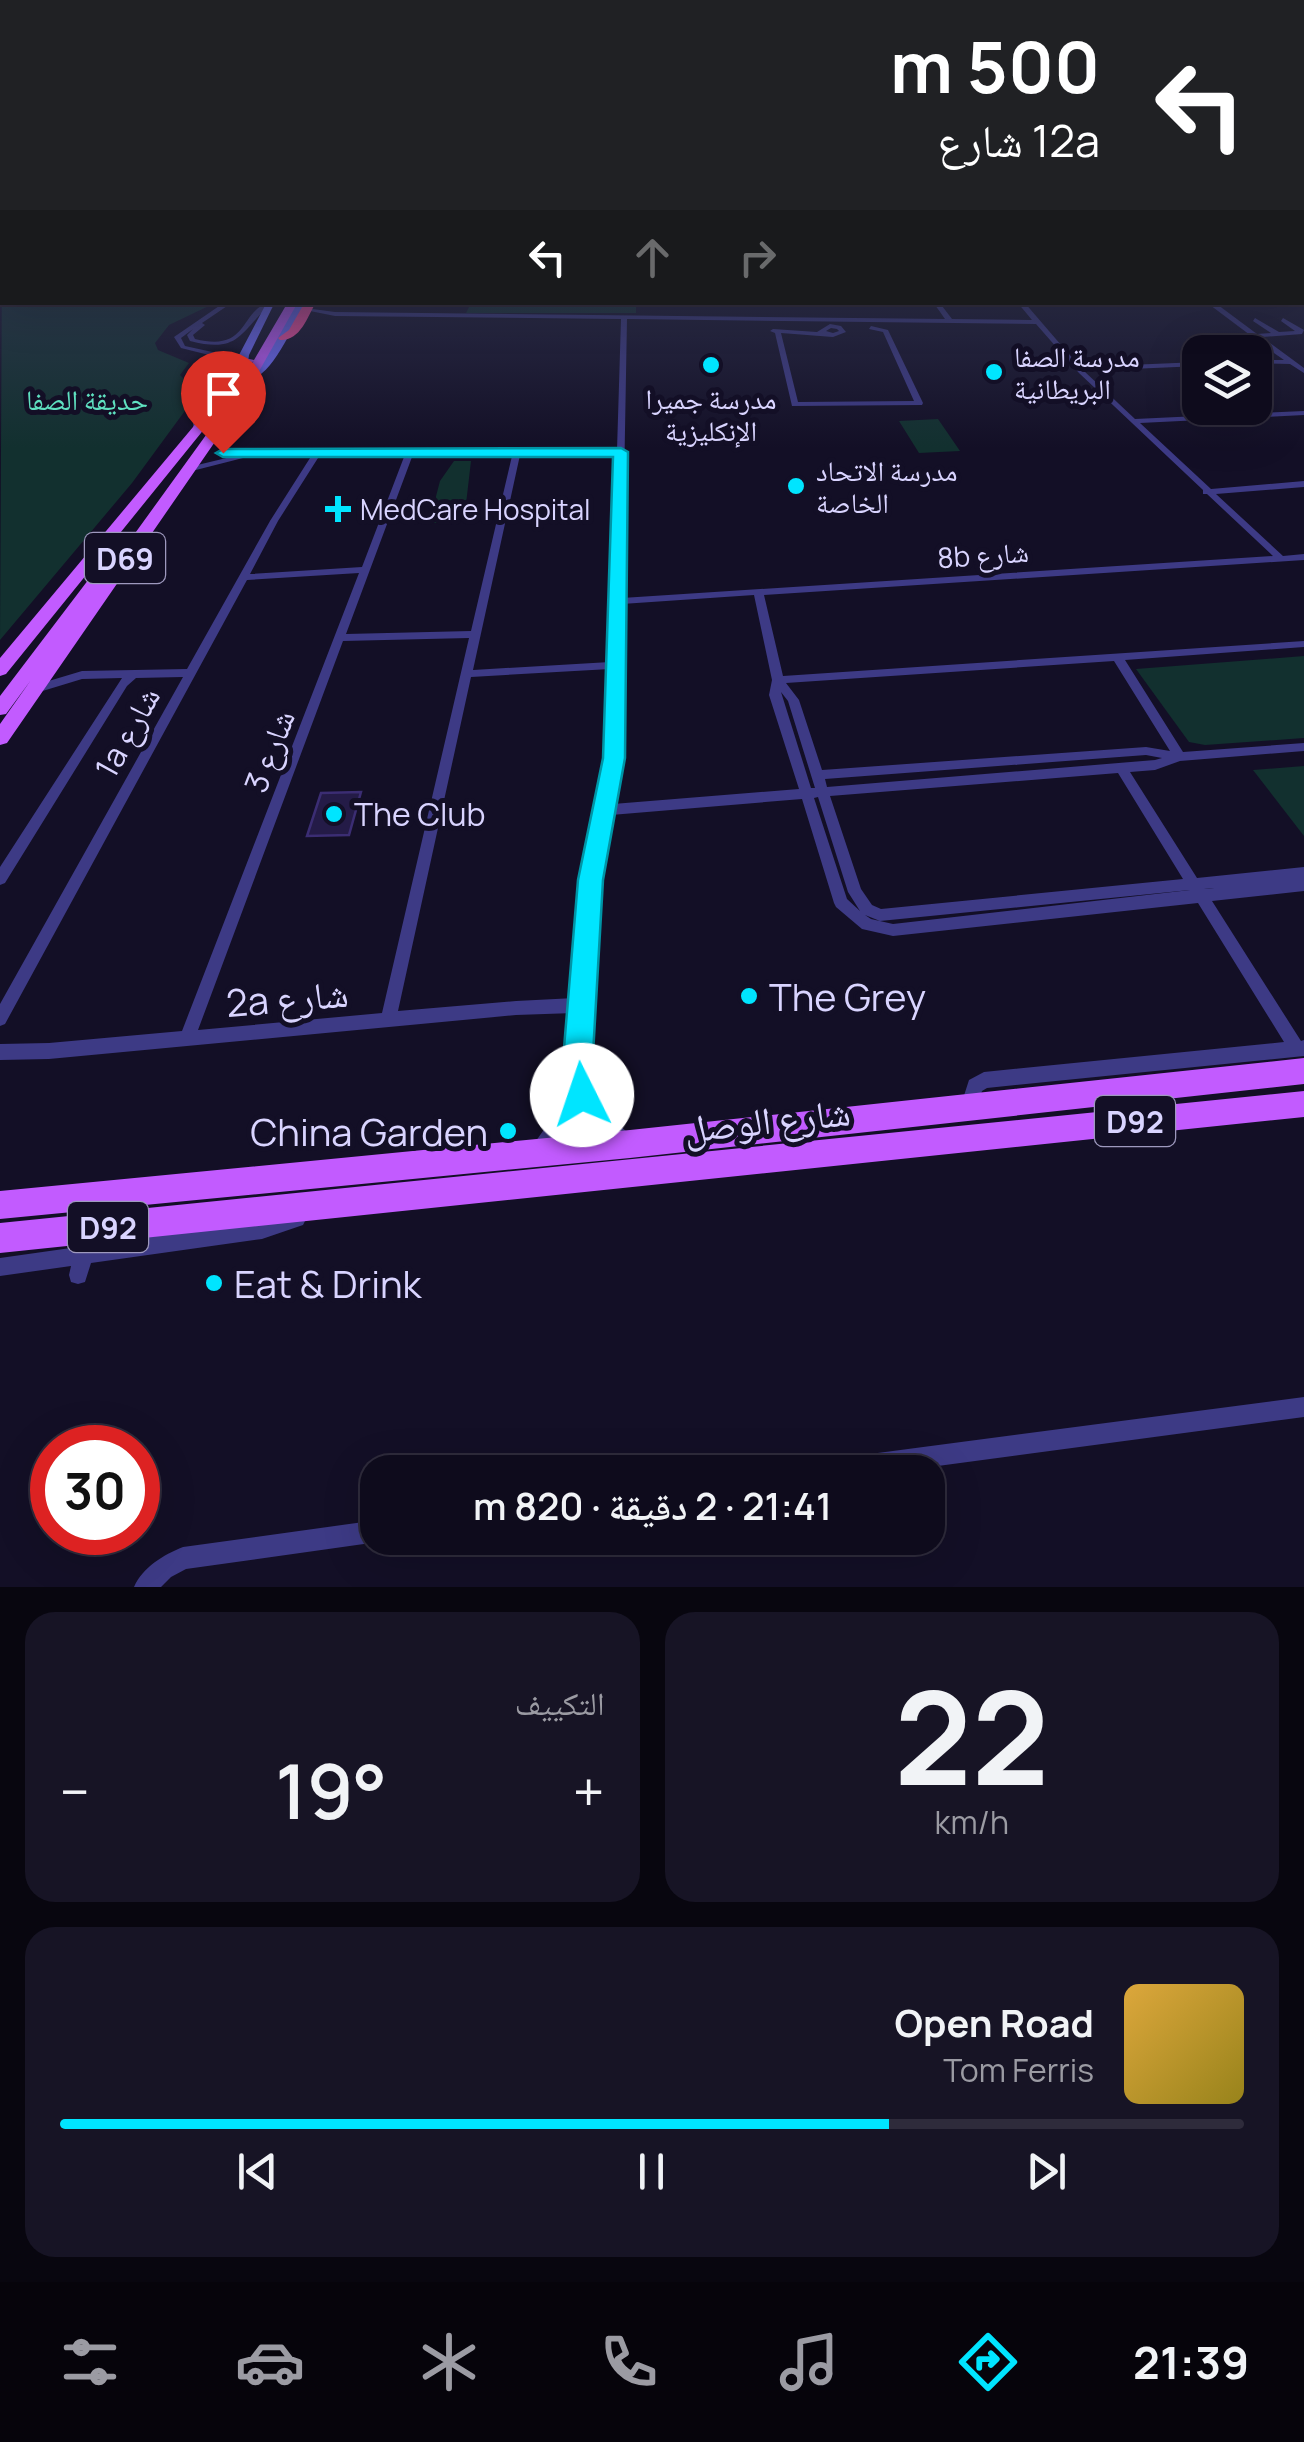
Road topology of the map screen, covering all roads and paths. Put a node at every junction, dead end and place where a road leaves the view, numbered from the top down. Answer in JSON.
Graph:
{"nodes":[{"id":1,"x":225,"y":305,"type":"edge"},
{"id":2,"x":235,"y":305,"type":"edge"},
{"id":3,"x":268,"y":305,"type":"edge"},
{"id":4,"x":269,"y":305,"type":"edge"},
{"id":5,"x":281,"y":305,"type":"edge"},
{"id":6,"x":291,"y":305,"type":"edge"},
{"id":7,"x":306,"y":305,"type":"edge"},
{"id":8,"x":307,"y":305,"type":"edge"},
{"id":9,"x":310,"y":305,"type":"edge"},
{"id":10,"x":397,"y":305,"type":"edge"},
{"id":11,"x":419,"y":305,"type":"edge"},
{"id":12,"x":639,"y":305,"type":"edge"},
{"id":13,"x":1022,"y":305,"type":"edge"},
{"id":14,"x":1213,"y":305,"type":"edge"},
{"id":15,"x":938,"y":306,"type":"edge"},
{"id":16,"x":335,"y":314,"type":"junction"},
{"id":17,"x":386,"y":314,"type":"junction"},
{"id":18,"x":458,"y":315,"type":"junction"},
{"id":19,"x":630,"y":320,"type":"junction"},
{"id":20,"x":946,"y":320,"type":"junction"},
{"id":21,"x":1255,"y":320,"type":"dead end"},
{"id":22,"x":1283,"y":320,"type":"dead end"},
{"id":23,"x":1034,"y":321,"type":"junction"},
{"id":24,"x":299,"y":322,"type":"junction"},
{"id":25,"x":774,"y":326,"type":"junction"},
{"id":26,"x":830,"y":327,"type":"junction"},
{"id":27,"x":1278,"y":334,"type":"junction"},
{"id":28,"x":1253,"y":335,"type":"edge"},
{"id":29,"x":1266,"y":335,"type":"edge"},
{"id":30,"x":284,"y":338,"type":"junction"},
{"id":31,"x":1272,"y":348,"type":"edge"},
{"id":32,"x":1290,"y":361,"type":"junction"},
{"id":33,"x":1272,"y":362,"type":"edge"},
{"id":34,"x":1182,"y":365,"type":"edge"},
{"id":35,"x":1080,"y":370,"type":"junction"},
{"id":36,"x":1304,"y":370,"type":"edge"},
{"id":37,"x":247,"y":373,"type":"junction"},
{"id":38,"x":1304,"y":414,"type":"edge"},
{"id":39,"x":1133,"y":422,"type":"junction"},
{"id":40,"x":202,"y":437,"type":"junction"},
{"id":41,"x":512,"y":454,"type":"junction"},
{"id":42,"x":621,"y":454,"type":"junction"},
{"id":43,"x":312,"y":455,"type":"junction"},
{"id":44,"x":412,"y":455,"type":"junction"},
{"id":45,"x":243,"y":456,"type":"junction"},
{"id":46,"x":188,"y":470,"type":"junction"},
{"id":47,"x":1304,"y":484,"type":"edge"},
{"id":48,"x":1204,"y":490,"type":"junction"},
{"id":49,"x":146,"y":527,"type":"junction"},
{"id":50,"x":1304,"y":557,"type":"edge"},
{"id":51,"x":1276,"y":558,"type":"junction"},
{"id":52,"x":365,"y":573,"type":"junction"},
{"id":53,"x":245,"y":574,"type":"junction"},
{"id":54,"x":619,"y":581,"type":"junction"},
{"id":55,"x":754,"y":591,"type":"junction"},
{"id":56,"x":640,"y":597,"type":"junction"},
{"id":57,"x":620,"y":604,"type":"junction"},
{"id":58,"x":473,"y":637,"type":"junction"},
{"id":59,"x":341,"y":638,"type":"junction"},
{"id":60,"x":1304,"y":644,"type":"edge"},
{"id":61,"x":20,"y":646,"type":"junction"},
{"id":62,"x":1111,"y":656,"type":"junction"},
{"id":63,"x":54,"y":663,"type":"junction"},
{"id":64,"x":616,"y":669,"type":"junction"},
{"id":65,"x":0,"y":670,"type":"edge"},
{"id":66,"x":466,"y":671,"type":"junction"},
{"id":67,"x":82,"y":675,"type":"junction"},
{"id":68,"x":137,"y":675,"type":"junction"},
{"id":69,"x":190,"y":676,"type":"junction"},
{"id":70,"x":778,"y":680,"type":"junction"},
{"id":71,"x":0,"y":684,"type":"edge"},
{"id":72,"x":36,"y":689,"type":"junction"},
{"id":73,"x":0,"y":710,"type":"edge"},
{"id":74,"x":0,"y":738,"type":"edge"},
{"id":75,"x":1304,"y":747,"type":"edge"},
{"id":76,"x":1180,"y":757,"type":"junction"},
{"id":77,"x":1121,"y":768,"type":"junction"},
{"id":78,"x":878,"y":770,"type":"junction"},
{"id":79,"x":818,"y":774,"type":"junction"},
{"id":80,"x":883,"y":785,"type":"junction"},
{"id":81,"x":823,"y":791,"type":"junction"},
{"id":82,"x":804,"y":793,"type":"junction"},
{"id":83,"x":606,"y":810,"type":"junction"},
{"id":84,"x":1304,"y":873,"type":"edge"},
{"id":85,"x":0,"y":879,"type":"edge"},
{"id":86,"x":1304,"y":885,"type":"edge"},
{"id":87,"x":1198,"y":891,"type":"junction"},
{"id":88,"x":581,"y":1005,"type":"junction"},
{"id":89,"x":1,"y":1016,"type":"edge"},
{"id":90,"x":388,"y":1020,"type":"junction"},
{"id":91,"x":188,"y":1039,"type":"junction"},
{"id":92,"x":0,"y":1052,"type":"edge"},
{"id":93,"x":1302,"y":1056,"type":"edge"},
{"id":94,"x":577,"y":1072,"type":"junction"},
{"id":95,"x":1304,"y":1104,"type":"edge"},
{"id":96,"x":630,"y":1144,"type":"junction"},
{"id":97,"x":536,"y":1153,"type":"junction"},
{"id":98,"x":332,"y":1204,"type":"junction"},
{"id":99,"x":0,"y":1205,"type":"edge"},
{"id":100,"x":0,"y":1238,"type":"edge"},
{"id":101,"x":84,"y":1254,"type":"junction"},
{"id":102,"x":0,"y":1267,"type":"edge"},
{"id":103,"x":78,"y":1275,"type":"dead end"},
{"id":104,"x":1304,"y":1407,"type":"edge"},
{"id":105,"x":944,"y":1455,"type":"edge"},
{"id":106,"x":360,"y":1533,"type":"edge"},
{"id":107,"x":145,"y":1587,"type":"edge"}],
"edges":[{"from":1,"to":40,"type":"street"},
{"from":2,"to":3,"type":"street"},
{"from":4,"to":37,"type":"main road"},
{"from":5,"to":37,"type":"main road","number":"D69"},
{"from":6,"to":37,"type":"main road","number":"D69"},
{"from":7,"to":30,"type":"main road"},
{"from":8,"to":24,"type":"highway"},
{"from":9,"to":16,"type":"street"},
{"from":10,"to":17,"type":"street"},
{"from":11,"to":18,"type":"street"},
{"from":12,"to":19,"type":"street"},
{"from":13,"to":23,"type":"street"},
{"from":14,"to":28,"type":"street"},
{"from":15,"to":20,"type":"street"},
{"from":16,"to":17,"type":"street"},
{"from":16,"to":24,"type":"street"},
{"from":17,"to":18,"type":"street"},
{"from":18,"to":19,"type":"street"},
{"from":19,"to":25,"type":"street"},
{"from":19,"to":42,"type":"street"},
{"from":20,"to":23,"type":"street"},
{"from":20,"to":26,"type":"street"},
{"from":21,"to":27,"type":"street"},
{"from":22,"to":27,"type":"street"},
{"from":23,"to":35,"type":"street"},
{"from":24,"to":30,"type":"highway"},
{"from":25,"to":26,"type":"street"},
{"from":25,"to":26,"type":"street"},
{"from":25,"to":26,"type":"street"},
{"from":27,"to":29,"type":"street"},
{"from":30,"to":37,"type":"main road"},
{"from":31,"to":32,"type":"street"},
{"from":32,"to":33,"type":"street"},
{"from":32,"to":36,"type":"street"},
{"from":34,"to":35,"type":"street"},
{"from":35,"to":39,"type":"street"},
{"from":37,"to":40,"type":"main road","number":"D69"},
{"from":38,"to":39,"type":"street"},
{"from":39,"to":48,"type":"street"},
{"from":40,"to":45,"type":"street"},
{"from":40,"to":46,"type":"main road","number":"D69"},
{"from":40,"to":61,"type":"main road","number":"D69"},
{"from":41,"to":42,"type":"street"},
{"from":41,"to":44,"type":"street"},
{"from":41,"to":58,"type":"street"},
{"from":42,"to":54,"type":"street"},
{"from":43,"to":44,"type":"street"},
{"from":43,"to":45,"type":"street"},
{"from":43,"to":53,"type":"street","name":"1a شارع"},
{"from":44,"to":52,"type":"street","name":"شارع 3"},
{"from":45,"to":46,"type":"street"},
{"from":46,"to":49,"type":"main road","number":"D69"},
{"from":47,"to":48,"type":"street"},
{"from":48,"to":51,"type":"street"},
{"from":49,"to":63,"type":"main road","number":"D69"},
{"from":49,"to":73,"type":"main road"},
{"from":50,"to":51,"type":"street","name":"8b شارع"},
{"from":51,"to":55,"type":"street","name":"8b شارع"},
{"from":52,"to":53,"type":"street"},
{"from":52,"to":59,"type":"street","name":"شارع 3"},
{"from":53,"to":69,"type":"street","name":"1a شارع"},
{"from":54,"to":56,"type":"street"},
{"from":54,"to":57,"type":"street"},
{"from":55,"to":56,"type":"street","name":"8b شارع"},
{"from":55,"to":70,"type":"street"},
{"from":56,"to":57,"type":"street","name":"8b شارع"},
{"from":56,"to":57,"type":"street","name":"8b شارع"},
{"from":57,"to":64,"type":"street"},
{"from":58,"to":59,"type":"street"},
{"from":58,"to":66,"type":"street"},
{"from":59,"to":91,"type":"street","name":"شارع 3"},
{"from":60,"to":62,"type":"street"},
{"from":61,"to":65,"type":"main road"},
{"from":61,"to":71,"type":"main road","number":"D69"},
{"from":62,"to":70,"type":"street"},
{"from":62,"to":76,"type":"street"},
{"from":63,"to":67,"type":"street"},
{"from":63,"to":72,"type":"main road","number":"D69"},
{"from":64,"to":66,"type":"street"},
{"from":64,"to":83,"type":"street"},
{"from":66,"to":90,"type":"street"},
{"from":67,"to":68,"type":"street"},
{"from":67,"to":72,"type":"street"},
{"from":68,"to":69,"type":"street"},
{"from":68,"to":85,"type":"street"},
{"from":69,"to":89,"type":"street","name":"1a شارع"},
{"from":70,"to":79,"type":"street"},
{"from":70,"to":82,"type":"street"},
{"from":72,"to":74,"type":"main road","number":"D69"},
{"from":75,"to":76,"type":"street"},
{"from":76,"to":77,"type":"street"},
{"from":76,"to":78,"type":"street"},
{"from":77,"to":80,"type":"street"},
{"from":77,"to":87,"type":"street"},
{"from":78,"to":79,"type":"street"},
{"from":78,"to":80,"type":"street"},
{"from":79,"to":81,"type":"street"},
{"from":80,"to":81,"type":"street"},
{"from":81,"to":82,"type":"street"},
{"from":81,"to":87,"type":"street"},
{"from":82,"to":83,"type":"street"},
{"from":82,"to":87,"type":"street"},
{"from":83,"to":88,"type":"street"},
{"from":84,"to":87,"type":"street"},
{"from":86,"to":87,"type":"street"},
{"from":87,"to":93,"type":"street"},
{"from":88,"to":90,"type":"street","name":"2a شارع"},
{"from":88,"to":94,"type":"street"},
{"from":90,"to":91,"type":"street","name":"2a شارع"},
{"from":91,"to":92,"type":"street","name":"2a شارع"},
{"from":93,"to":96,"type":"main road","name":"شارع الوصل","number":"D92"},
{"from":94,"to":96,"type":"street"},
{"from":94,"to":97,"type":"street"},
{"from":95,"to":98,"type":"main road","name":"شارع الوصل","number":"D92"},
{"from":96,"to":97,"type":"main road","name":"شارع الوصل","number":"D92"},
{"from":97,"to":99,"type":"main road","name":"شارع الوصل","number":"D92"},
{"from":98,"to":100,"type":"main road","name":"شارع الوصل","number":"D92"},
{"from":98,"to":101,"type":"street"},
{"from":101,"to":102,"type":"street"},
{"from":101,"to":103,"type":"street"},
{"from":104,"to":105,"type":"street"},
{"from":106,"to":107,"type":"street"}]}
